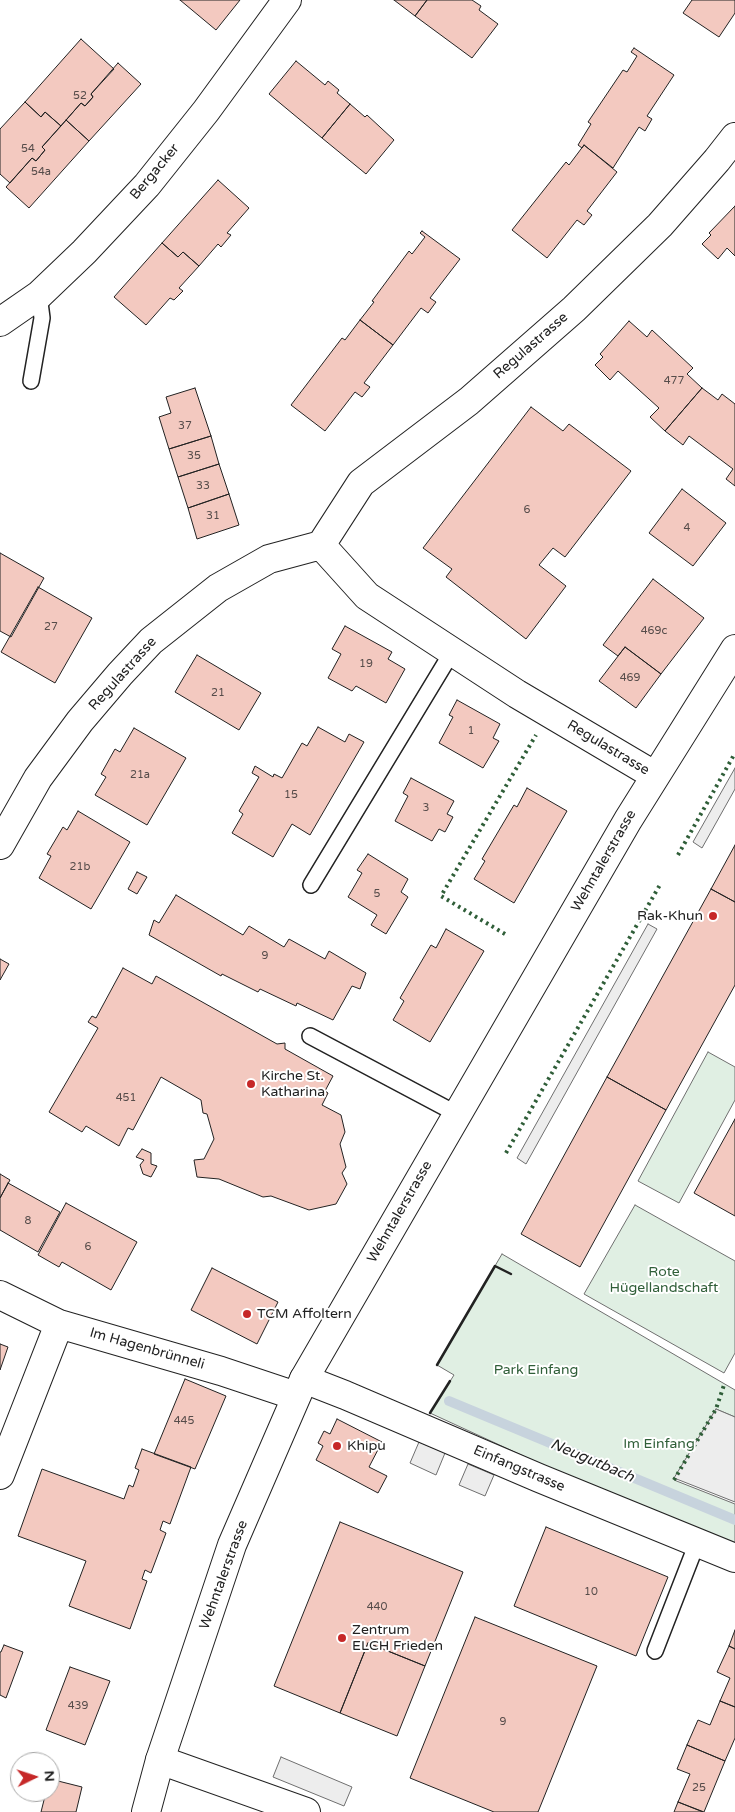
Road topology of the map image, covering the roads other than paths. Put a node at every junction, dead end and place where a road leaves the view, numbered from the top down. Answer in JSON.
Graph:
{"nodes":[{"id":1,"x":287,"y":0,"type":"edge"},
{"id":2,"x":735,"y":137,"type":"edge"},
{"id":3,"x":38,"y":295,"type":"junction"},
{"id":4,"x":0,"y":322,"type":"edge"},
{"id":5,"x":31,"y":381,"type":"dead end"},
{"id":6,"x":320,"y":545,"type":"junction"},
{"id":7,"x":735,"y":649,"type":"edge"},
{"id":8,"x":452,"y":652,"type":"junction"},
{"id":9,"x":654,"y":775,"type":"junction"},
{"id":10,"x":0,"y":845,"type":"edge"},
{"id":11,"x":311,"y":885,"type":"dead end"},
{"id":12,"x":310,"y":1036,"type":"dead end"},
{"id":13,"x":457,"y":1114,"type":"junction"},
{"id":14,"x":0,"y":1295,"type":"edge"},
{"id":15,"x":59,"y":1324,"type":"junction"},
{"id":16,"x":300,"y":1387,"type":"junction"},
{"id":17,"x":0,"y":1475,"type":"edge"},
{"id":18,"x":697,"y":1543,"type":"junction"},
{"id":19,"x":735,"y":1558,"type":"edge"},
{"id":20,"x":655,"y":1651,"type":"dead end"},
{"id":21,"x":160,"y":1760,"type":"junction"},
{"id":22,"x":146,"y":1812,"type":"edge"},
{"id":23,"x":306,"y":1812,"type":"edge"}],
"edges":[{"from":1,"to":3,"type":"street","name":"Bergacker"},
{"from":2,"to":6,"type":"street","name":"Regulastrasse"},
{"from":3,"to":4,"type":"street","name":"Bergacker"},
{"from":3,"to":5,"type":"lane"},
{"from":6,"to":8,"type":"street","name":"Regulastrasse"},
{"from":6,"to":10,"type":"street","name":"Regulastrasse"},
{"from":7,"to":9,"type":"street","name":"Wehntalerstrasse"},
{"from":8,"to":9,"type":"street","name":"Regulastrasse"},
{"from":8,"to":11,"type":"lane"},
{"from":9,"to":13,"type":"street","name":"Wehntalerstrasse"},
{"from":12,"to":13,"type":"lane"},
{"from":13,"to":16,"type":"street","name":"Wehntalerstrasse"},
{"from":14,"to":15,"type":"street","name":"Im Hagenbrünneli"},
{"from":15,"to":16,"type":"street","name":"Im Hagenbrünneli"},
{"from":15,"to":17,"type":"street"},
{"from":16,"to":18,"type":"street","name":"Einfangstrasse"},
{"from":16,"to":21,"type":"street","name":"Wehntalerstrasse"},
{"from":18,"to":19,"type":"street","name":"Einfangstrasse"},
{"from":18,"to":20,"type":"lane"},
{"from":21,"to":22,"type":"street","name":"Wehntalerstrasse"},
{"from":21,"to":23,"type":"street"}]}
